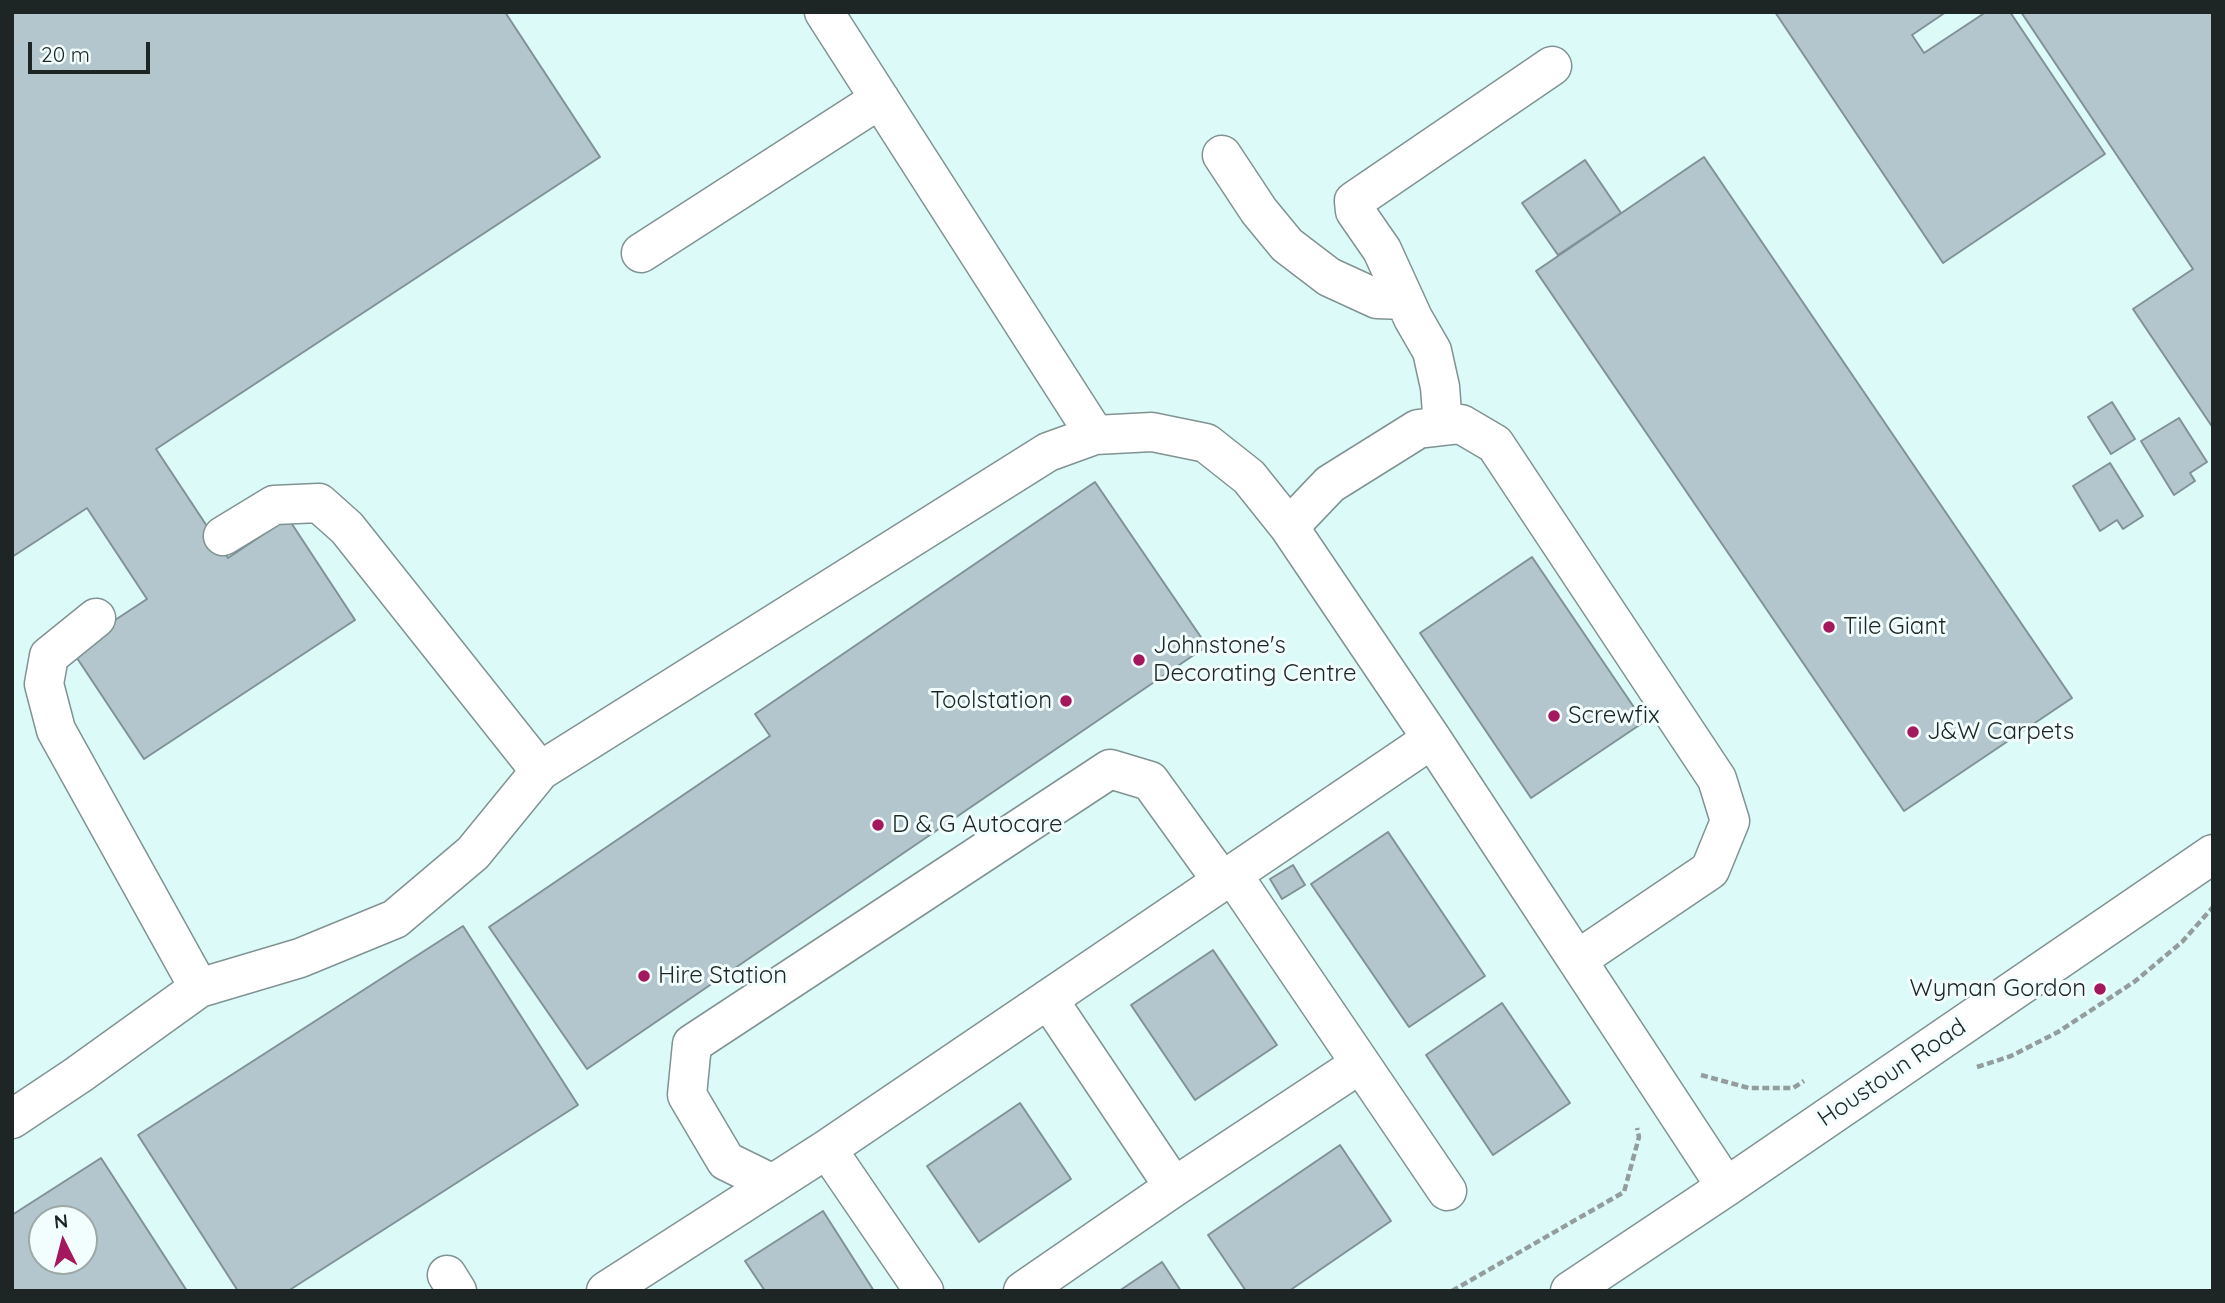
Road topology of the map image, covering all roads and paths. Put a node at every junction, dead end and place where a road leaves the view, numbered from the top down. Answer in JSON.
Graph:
{"nodes":[{"id":1,"x":824,"y":12,"type":"edge"},
{"id":2,"x":1552,"y":66,"type":"dead end"},
{"id":3,"x":880,"y":99,"type":"junction"},
{"id":4,"x":1222,"y":155,"type":"dead end"},
{"id":5,"x":641,"y":253,"type":"dead end"},
{"id":6,"x":1405,"y":300,"type":"junction"},
{"id":7,"x":1443,"y":426,"type":"junction"},
{"id":8,"x":1095,"y":435,"type":"junction"},
{"id":9,"x":1289,"y":527,"type":"junction"},
{"id":10,"x":223,"y":536,"type":"dead end"},
{"id":11,"x":96,"y":618,"type":"dead end"},
{"id":12,"x":1432,"y":739,"type":"junction"},
{"id":13,"x":540,"y":771,"type":"junction"},
{"id":14,"x":2213,"y":854,"type":"edge"},
{"id":15,"x":1227,"y":877,"type":"junction"},
{"id":16,"x":2212,"y":909,"type":"edge"},
{"id":17,"x":1577,"y":960,"type":"junction"},
{"id":18,"x":199,"y":988,"type":"junction"},
{"id":19,"x":1048,"y":999,"type":"junction"},
{"id":20,"x":1360,"y":1064,"type":"junction"},
{"id":21,"x":1968,"y":1070,"type":"dead end"},
{"id":22,"x":1805,"y":1081,"type":"dead end"},
{"id":23,"x":1660,"y":1086,"type":"junction"},
{"id":24,"x":12,"y":1119,"type":"edge"},
{"id":25,"x":827,"y":1149,"type":"junction"},
{"id":26,"x":773,"y":1184,"type":"junction"},
{"id":27,"x":1174,"y":1187,"type":"junction"},
{"id":28,"x":1726,"y":1187,"type":"junction"},
{"id":29,"x":1447,"y":1191,"type":"dead end"},
{"id":30,"x":606,"y":1291,"type":"edge"},
{"id":31,"x":924,"y":1291,"type":"edge"},
{"id":32,"x":1023,"y":1291,"type":"edge"},
{"id":33,"x":1452,"y":1291,"type":"edge"},
{"id":34,"x":1570,"y":1291,"type":"edge"}],
"edges":[{"from":1,"to":3,"type":"street"},
{"from":2,"to":6,"type":"street"},
{"from":3,"to":5,"type":"street"},
{"from":3,"to":8,"type":"street"},
{"from":4,"to":6,"type":"street"},
{"from":6,"to":7,"type":"street"},
{"from":7,"to":9,"type":"street"},
{"from":7,"to":17,"type":"street"},
{"from":8,"to":9,"type":"street"},
{"from":8,"to":13,"type":"street"},
{"from":9,"to":12,"type":"street"},
{"from":10,"to":13,"type":"street"},
{"from":11,"to":18,"type":"street"},
{"from":12,"to":15,"type":"street"},
{"from":12,"to":17,"type":"street"},
{"from":13,"to":18,"type":"street"},
{"from":14,"to":28,"type":"street","name":"Houstoun Road"},
{"from":15,"to":19,"type":"street"},
{"from":15,"to":20,"type":"street"},
{"from":15,"to":26,"type":"street"},
{"from":16,"to":21,"type":"path"},
{"from":17,"to":23,"type":"street"},
{"from":18,"to":24,"type":"street"},
{"from":19,"to":25,"type":"street"},
{"from":19,"to":27,"type":"street"},
{"from":20,"to":27,"type":"street"},
{"from":20,"to":29,"type":"street"},
{"from":22,"to":23,"type":"path"},
{"from":23,"to":28,"type":"street"},
{"from":23,"to":33,"type":"path"},
{"from":25,"to":26,"type":"street"},
{"from":25,"to":31,"type":"street"},
{"from":26,"to":30,"type":"street"},
{"from":27,"to":32,"type":"street"},
{"from":28,"to":34,"type":"street","name":"Houstoun Road"}]}
